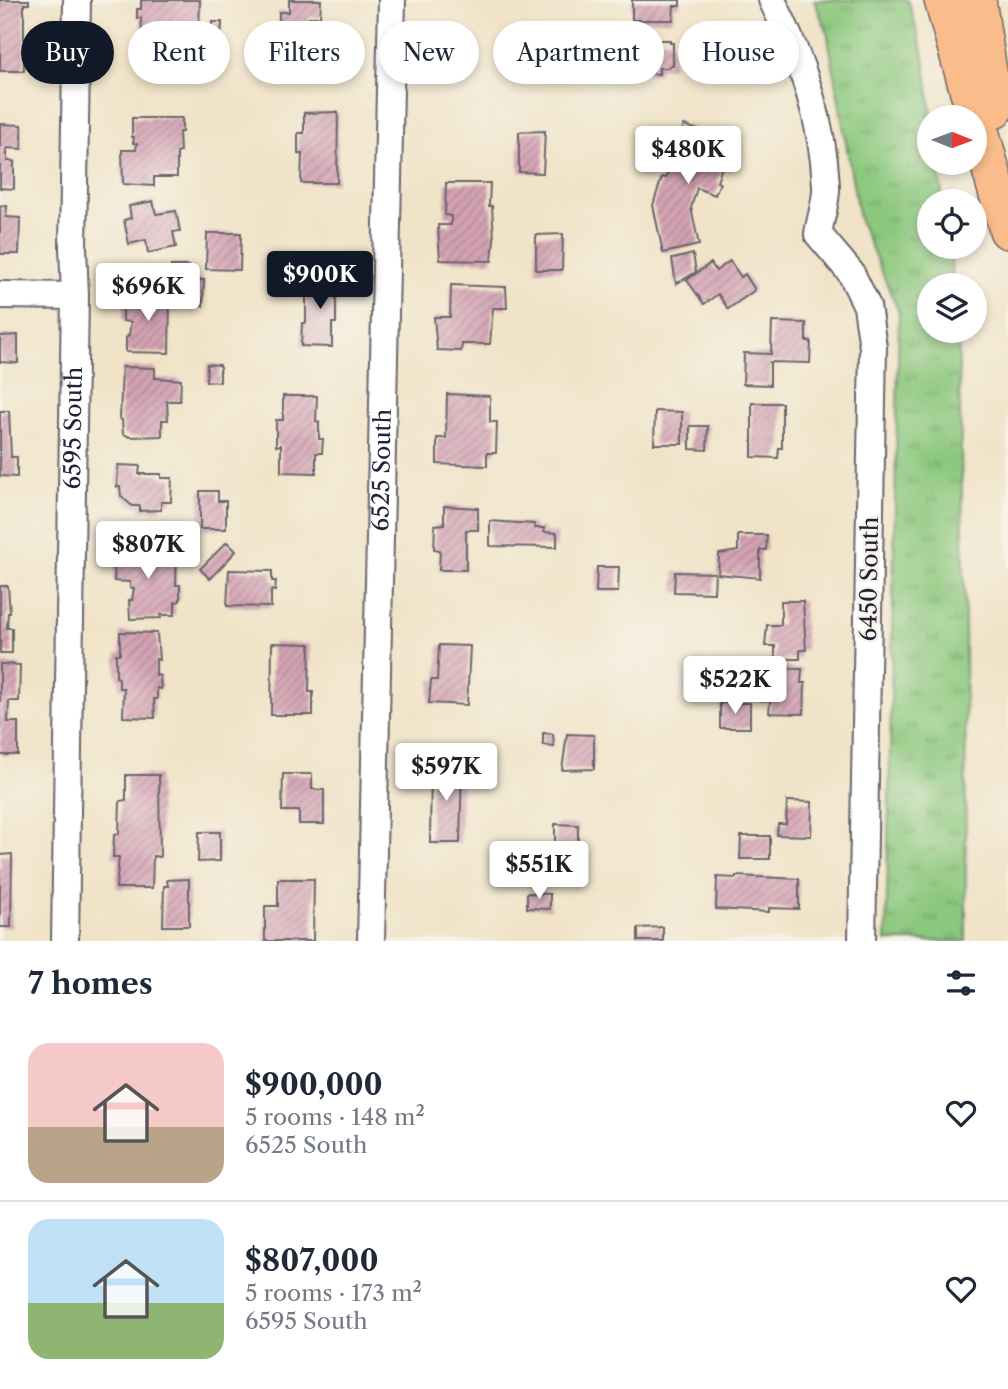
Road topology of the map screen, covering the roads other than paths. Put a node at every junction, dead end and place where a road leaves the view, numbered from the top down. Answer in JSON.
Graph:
{"nodes":[{"id":1,"x":77,"y":0,"type":"edge"},
{"id":2,"x":391,"y":0,"type":"edge"},
{"id":3,"x":772,"y":0,"type":"edge"},
{"id":4,"x":943,"y":0,"type":"edge"},
{"id":5,"x":977,"y":0,"type":"edge"},
{"id":6,"x":1008,"y":210,"type":"edge"},
{"id":7,"x":1008,"y":230,"type":"edge"},
{"id":8,"x":0,"y":295,"type":"edge"},
{"id":9,"x":75,"y":296,"type":"junction"},
{"id":10,"x":65,"y":941,"type":"edge"},
{"id":11,"x":371,"y":941,"type":"edge"},
{"id":12,"x":862,"y":941,"type":"edge"}],
"edges":[{"from":1,"to":9,"type":"street","name":"6595 South"},
{"from":2,"to":11,"type":"street","name":"6525 South"},
{"from":3,"to":12,"type":"street","name":"6450 South"},
{"from":4,"to":7,"type":"highway"},
{"from":5,"to":6,"type":"highway"},
{"from":8,"to":9,"type":"street"},
{"from":9,"to":10,"type":"street","name":"6595 South"}]}
